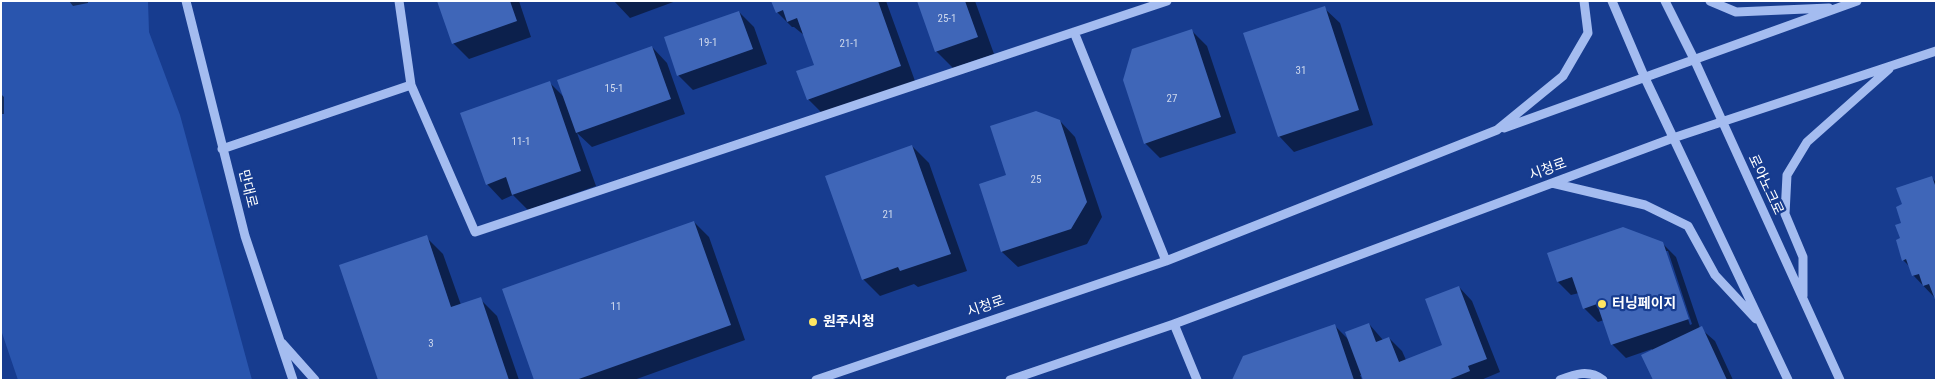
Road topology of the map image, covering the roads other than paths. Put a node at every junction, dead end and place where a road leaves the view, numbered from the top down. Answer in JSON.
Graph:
{"nodes":[{"id":1,"x":186,"y":1,"type":"edge"},
{"id":2,"x":399,"y":1,"type":"edge"},
{"id":3,"x":1167,"y":1,"type":"edge"},
{"id":4,"x":1584,"y":1,"type":"edge"},
{"id":5,"x":1612,"y":1,"type":"edge"},
{"id":6,"x":1665,"y":1,"type":"edge"},
{"id":7,"x":1710,"y":1,"type":"edge"},
{"id":8,"x":1857,"y":1,"type":"edge"},
{"id":9,"x":1839,"y":7,"type":"junction"},
{"id":10,"x":1074,"y":32,"type":"junction"},
{"id":11,"x":1936,"y":51,"type":"edge"},
{"id":12,"x":1694,"y":59,"type":"junction"},
{"id":13,"x":1892,"y":66,"type":"junction"},
{"id":14,"x":1644,"y":76,"type":"junction"},
{"id":15,"x":411,"y":85,"type":"junction"},
{"id":16,"x":1721,"y":122,"type":"junction"},
{"id":17,"x":1497,"y":130,"type":"junction"},
{"id":18,"x":1674,"y":138,"type":"junction"},
{"id":19,"x":222,"y":149,"type":"junction"},
{"id":20,"x":1551,"y":183,"type":"junction"},
{"id":21,"x":1166,"y":261,"type":"junction"},
{"id":22,"x":1803,"y":301,"type":"junction"},
{"id":23,"x":1174,"y":324,"type":"junction"},
{"id":24,"x":1762,"y":326,"type":"junction"},
{"id":25,"x":279,"y":339,"type":"junction"},
{"id":26,"x":293,"y":380,"type":"edge"},
{"id":27,"x":315,"y":380,"type":"edge"},
{"id":28,"x":816,"y":380,"type":"edge"},
{"id":29,"x":1010,"y":380,"type":"edge"},
{"id":30,"x":1197,"y":380,"type":"edge"},
{"id":31,"x":1560,"y":380,"type":"edge"},
{"id":32,"x":1603,"y":380,"type":"edge"},
{"id":33,"x":1788,"y":380,"type":"edge"},
{"id":34,"x":1840,"y":380,"type":"edge"}],
"edges":[{"from":1,"to":19,"type":"street","name":"만대로"},
{"from":2,"to":15,"type":"street"},
{"from":3,"to":10,"type":"street"},
{"from":4,"to":17,"type":"street"},
{"from":5,"to":14,"type":"street"},
{"from":6,"to":12,"type":"street","name":"로아노크로"},
{"from":7,"to":9,"type":"street"},
{"from":8,"to":9,"type":"street"},
{"from":9,"to":12,"type":"street"},
{"from":10,"to":15,"type":"street"},
{"from":10,"to":21,"type":"street"},
{"from":11,"to":13,"type":"street","name":"시청로"},
{"from":12,"to":14,"type":"street"},
{"from":12,"to":16,"type":"street","name":"로아노크로"},
{"from":13,"to":16,"type":"street","name":"시청로"},
{"from":13,"to":22,"type":"street"},
{"from":14,"to":17,"type":"street"},
{"from":14,"to":18,"type":"street"},
{"from":15,"to":19,"type":"street"},
{"from":16,"to":18,"type":"street","name":"시청로"},
{"from":16,"to":22,"type":"street","name":"로아노크로"},
{"from":17,"to":21,"type":"street","name":"시청로"},
{"from":18,"to":20,"type":"street","name":"시청로"},
{"from":18,"to":24,"type":"street"},
{"from":19,"to":25,"type":"street","name":"만대로"},
{"from":20,"to":23,"type":"street","name":"시청로"},
{"from":20,"to":24,"type":"street"},
{"from":21,"to":28,"type":"street","name":"시청로"},
{"from":22,"to":34,"type":"street","name":"로아노크로"},
{"from":23,"to":29,"type":"street","name":"시청로"},
{"from":23,"to":30,"type":"street"},
{"from":24,"to":33,"type":"street"},
{"from":25,"to":26,"type":"street","name":"만대로"},
{"from":25,"to":27,"type":"street"},
{"from":31,"to":32,"type":"street"}]}
